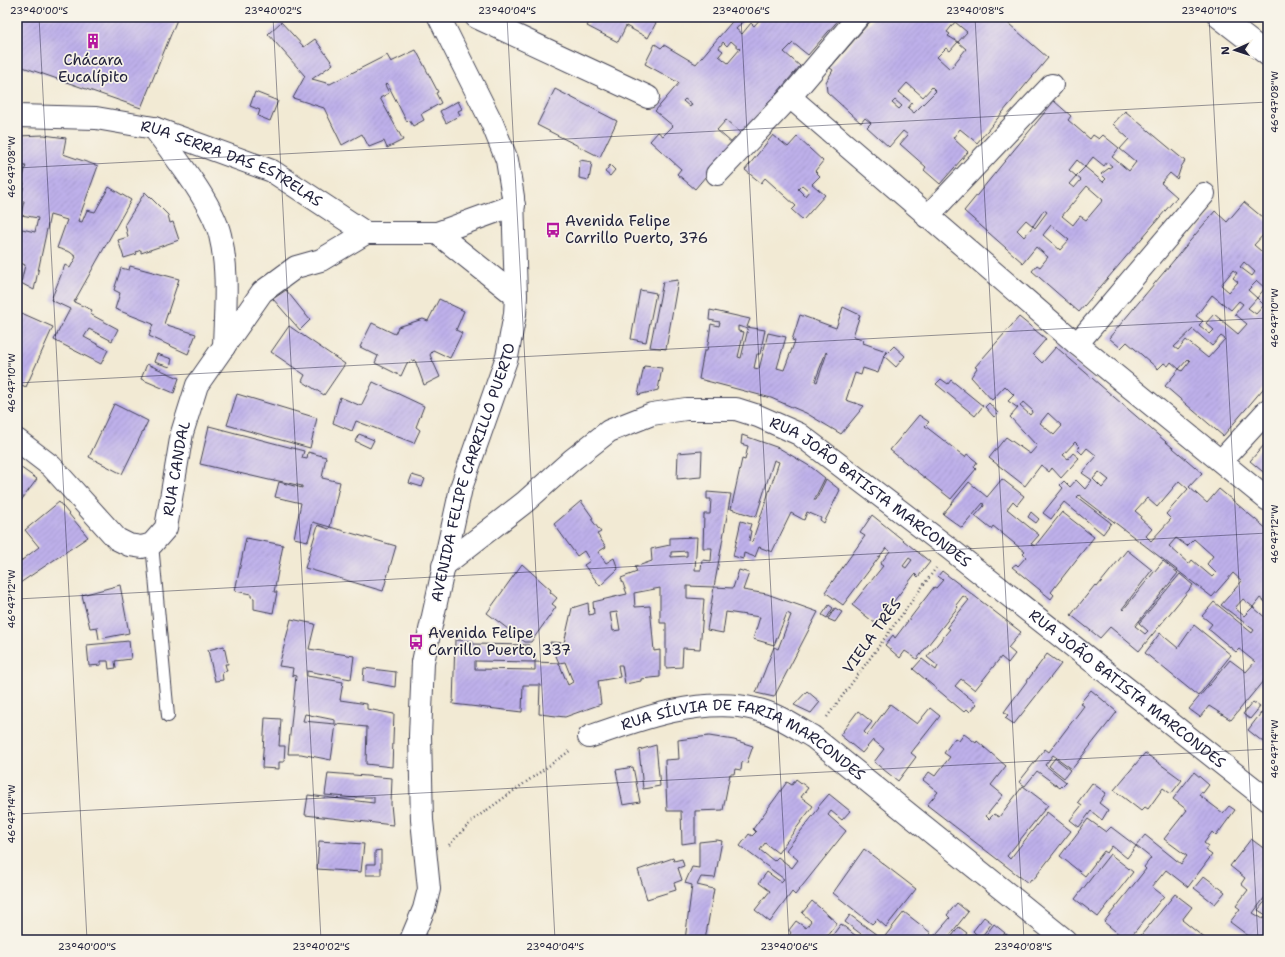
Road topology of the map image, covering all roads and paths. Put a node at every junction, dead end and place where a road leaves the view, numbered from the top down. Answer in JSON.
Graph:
{"nodes":[{"id":1,"x":439,"y":17,"type":"edge"},
{"id":2,"x":476,"y":17,"type":"edge"},
{"id":3,"x":858,"y":17,"type":"edge"},
{"id":4,"x":1219,"y":17,"type":"edge"},
{"id":5,"x":1268,"y":55,"type":"edge"},
{"id":6,"x":1052,"y":85,"type":"dead end"},
{"id":7,"x":648,"y":97,"type":"dead end"},
{"id":8,"x":790,"y":97,"type":"junction"},
{"id":9,"x":17,"y":116,"type":"edge"},
{"id":10,"x":154,"y":128,"type":"junction"},
{"id":11,"x":717,"y":174,"type":"dead end"},
{"id":12,"x":1204,"y":194,"type":"dead end"},
{"id":13,"x":514,"y":205,"type":"junction"},
{"id":14,"x":927,"y":217,"type":"junction"},
{"id":15,"x":366,"y":233,"type":"junction"},
{"id":16,"x":437,"y":233,"type":"junction"},
{"id":17,"x":516,"y":296,"type":"junction"},
{"id":18,"x":1077,"y":344,"type":"junction"},
{"id":19,"x":224,"y":347,"type":"junction"},
{"id":20,"x":1268,"y":410,"type":"edge"},
{"id":21,"x":17,"y":440,"type":"edge"},
{"id":22,"x":1221,"y":461,"type":"junction"},
{"id":23,"x":1268,"y":500,"type":"edge"},
{"id":24,"x":152,"y":544,"type":"junction"},
{"id":25,"x":950,"y":548,"type":"junction"},
{"id":26,"x":443,"y":566,"type":"junction"},
{"id":27,"x":168,"y":716,"type":"dead end"},
{"id":28,"x":589,"y":737,"type":"joint"},
{"id":29,"x":813,"y":737,"type":"junction"},
{"id":30,"x":1268,"y":800,"type":"edge"},
{"id":31,"x":445,"y":849,"type":"dead end"},
{"id":32,"x":411,"y":940,"type":"edge"},
{"id":33,"x":1064,"y":940,"type":"edge"}],
"edges":[{"from":1,"to":13,"type":"street","name":"AVENIDA FELIPE CARRILLO PUERTO"},
{"from":2,"to":7,"type":"street"},
{"from":3,"to":8,"type":"street"},
{"from":4,"to":5,"type":"street"},
{"from":6,"to":14,"type":"street"},
{"from":8,"to":11,"type":"street"},
{"from":8,"to":14,"type":"street"},
{"from":9,"to":10,"type":"street","name":"RUA SERRA DAS ESTRELAS"},
{"from":10,"to":15,"type":"street","name":"RUA SERRA DAS ESTRELAS"},
{"from":10,"to":19,"type":"street"},
{"from":12,"to":18,"type":"street"},
{"from":13,"to":16,"type":"street"},
{"from":13,"to":17,"type":"street","name":"AVENIDA FELIPE CARRILLO PUERTO"},
{"from":14,"to":18,"type":"street"},
{"from":15,"to":16,"type":"street"},
{"from":15,"to":19,"type":"street","name":"RUA CANDAL"},
{"from":16,"to":17,"type":"street"},
{"from":17,"to":26,"type":"street","name":"AVENIDA FELIPE CARRILLO PUERTO"},
{"from":18,"to":22,"type":"street"},
{"from":19,"to":24,"type":"street","name":"RUA CANDAL"},
{"from":20,"to":22,"type":"street"},
{"from":21,"to":24,"type":"street"},
{"from":22,"to":23,"type":"street"},
{"from":24,"to":27,"type":"lane"},
{"from":25,"to":26,"type":"street","name":"RUA JOÃO BATISTA MARCONDES"},
{"from":25,"to":29,"type":"path","name":"VIELA TRÊS"},
{"from":25,"to":30,"type":"street","name":"RUA JOÃO BATISTA MARCONDES"},
{"from":26,"to":32,"type":"street","name":"AVENIDA FELIPE CARRILLO PUERTO"},
{"from":28,"to":29,"type":"street","name":"RUA SÍLVIA DE FARIA MARCONDES"},
{"from":28,"to":31,"type":"path","name":"RUA SÍLVIA DE FARIA MARCONDES"},
{"from":29,"to":33,"type":"street","name":"RUA SÍLVIA DE FARIA MARCONDES"}]}
